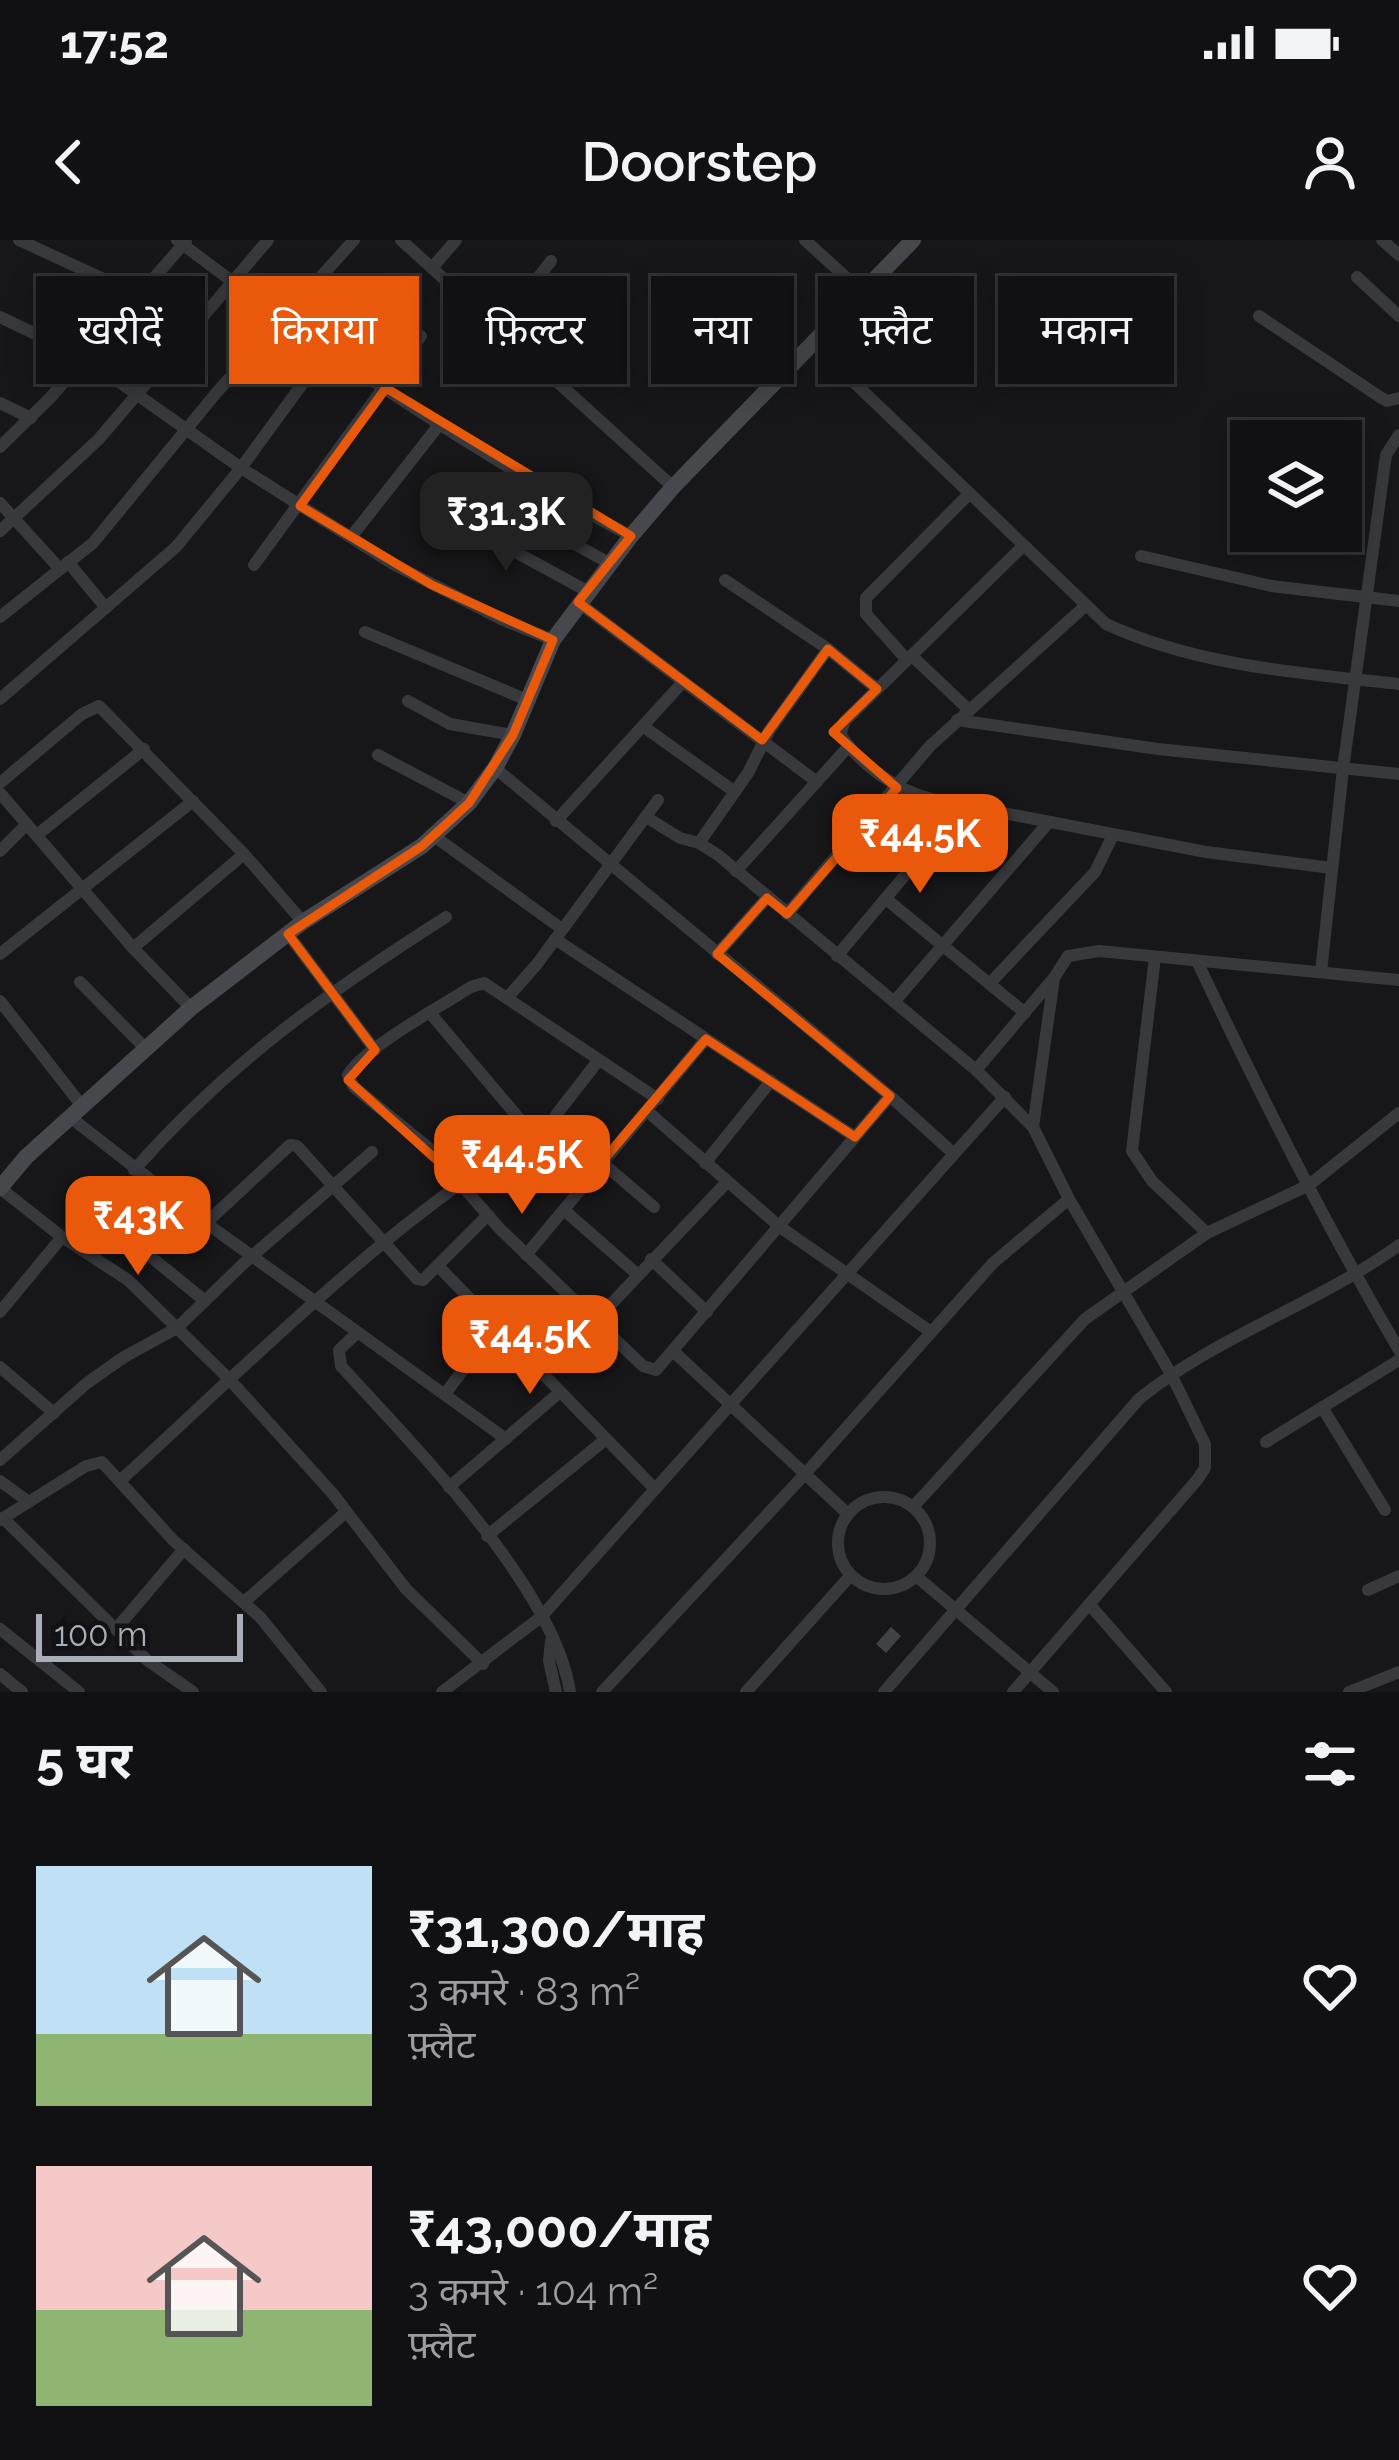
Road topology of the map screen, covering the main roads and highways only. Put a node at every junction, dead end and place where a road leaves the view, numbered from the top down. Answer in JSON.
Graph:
{"nodes":[{"id":1,"x":913,"y":240,"type":"edge"},
{"id":2,"x":0,"y":1188,"type":"edge"}],
"edges":[{"from":1,"to":2,"type":"main road"}]}
